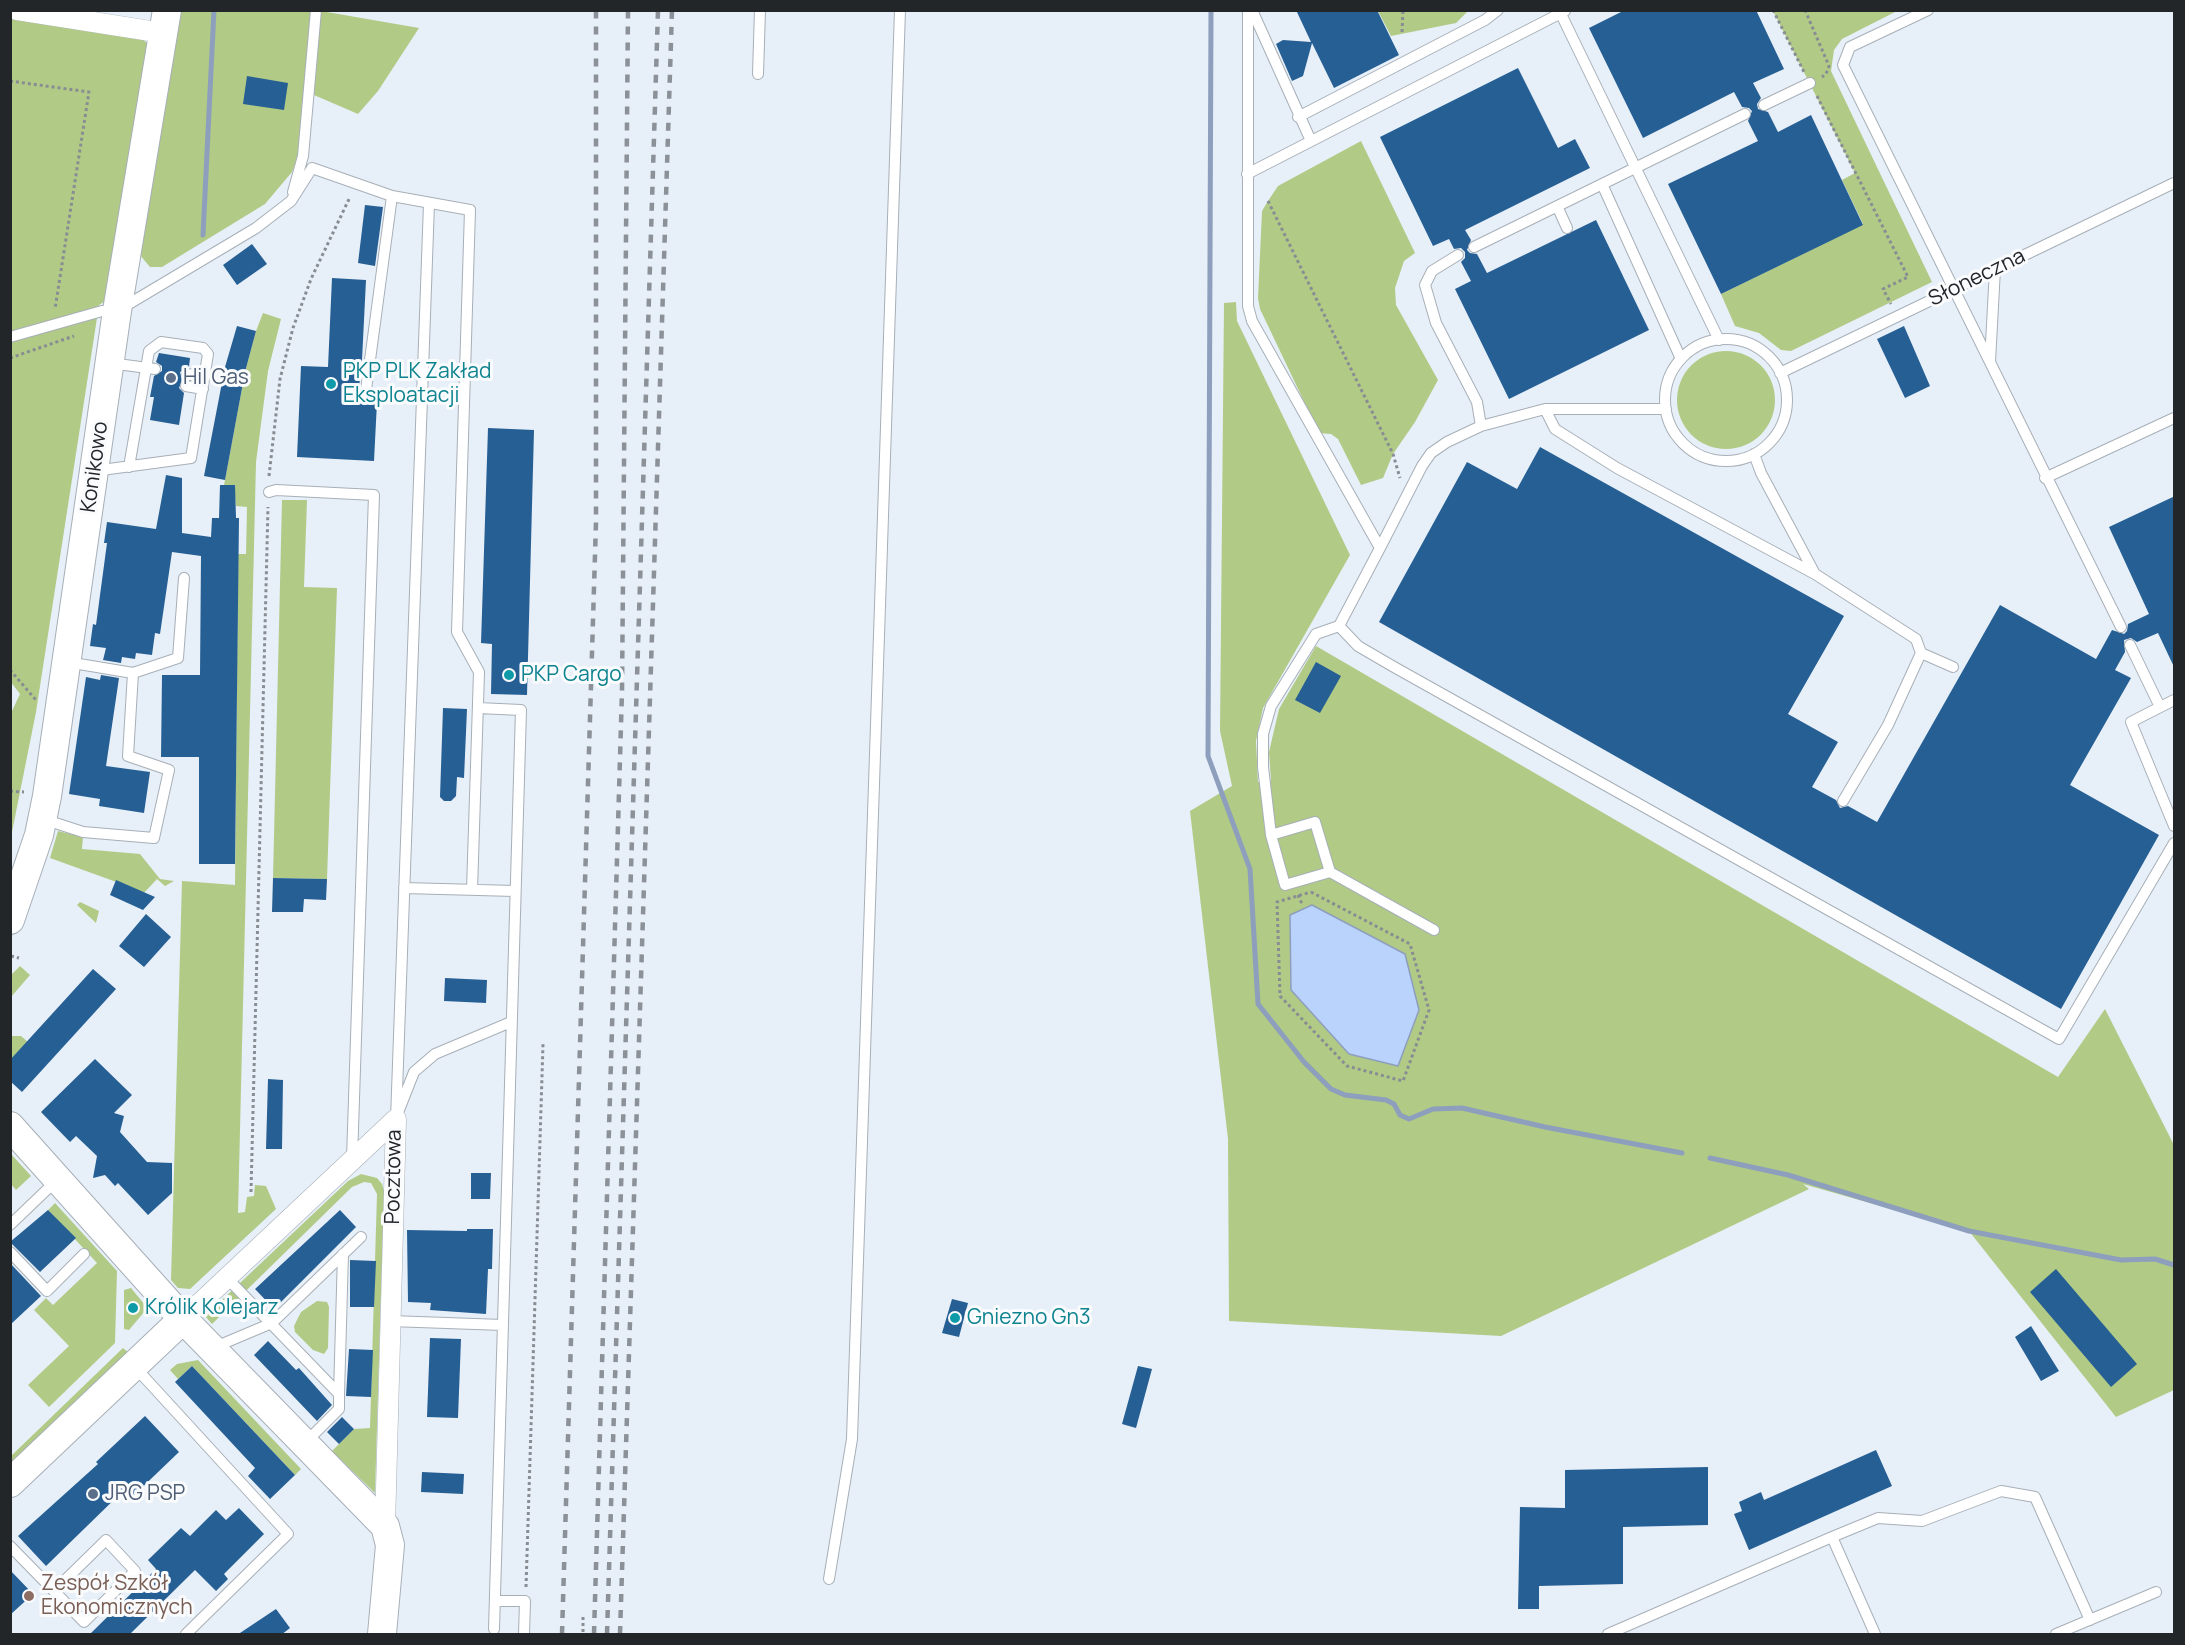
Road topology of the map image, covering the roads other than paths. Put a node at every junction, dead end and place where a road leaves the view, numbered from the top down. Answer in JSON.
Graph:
{"nodes":[{"id":1,"x":17,"y":10,"type":"edge"},
{"id":2,"x":316,"y":10,"type":"edge"},
{"id":3,"x":760,"y":10,"type":"edge"},
{"id":4,"x":900,"y":10,"type":"edge"},
{"id":5,"x":1250,"y":10,"type":"edge"},
{"id":6,"x":1498,"y":10,"type":"edge"},
{"id":7,"x":1928,"y":10,"type":"edge"},
{"id":8,"x":1561,"y":12,"type":"edge"},
{"id":9,"x":165,"y":22,"type":"edge"},
{"id":10,"x":758,"y":74,"type":"dead end"},
{"id":11,"x":1810,"y":83,"type":"road end"},
{"id":12,"x":1764,"y":105,"type":"dead end"},
{"id":13,"x":1745,"y":114,"type":"dead end"},
{"id":14,"x":1298,"y":117,"type":"junction"},
{"id":15,"x":1311,"y":141,"type":"junction"},
{"id":16,"x":1636,"y":168,"type":"junction"},
{"id":17,"x":1247,"y":174,"type":"junction"},
{"id":18,"x":2175,"y":183,"type":"edge"},
{"id":19,"x":1602,"y":184,"type":"junction"},
{"id":20,"x":392,"y":196,"type":"junction"},
{"id":21,"x":291,"y":201,"type":"junction"},
{"id":22,"x":429,"y":204,"type":"junction"},
{"id":23,"x":1557,"y":206,"type":"junction"},
{"id":24,"x":1567,"y":228,"type":"dead end"},
{"id":25,"x":1474,"y":247,"type":"dead end"},
{"id":26,"x":1458,"y":255,"type":"dead end"},
{"id":27,"x":1995,"y":269,"type":"junction"},
{"id":28,"x":1954,"y":289,"type":"junction"},
{"id":29,"x":117,"y":311,"type":"junction"},
{"id":30,"x":10,"y":338,"type":"edge"},
{"id":31,"x":1719,"y":340,"type":"junction"},
{"id":32,"x":1681,"y":359,"type":"junction"},
{"id":33,"x":1990,"y":362,"type":"junction"},
{"id":34,"x":110,"y":363,"type":"junction"},
{"id":35,"x":150,"y":369,"type":"junction"},
{"id":36,"x":1780,"y":373,"type":"junction"},
{"id":37,"x":188,"y":374,"type":"dead end"},
{"id":38,"x":205,"y":377,"type":"junction"},
{"id":39,"x":186,"y":387,"type":"dead end"},
{"id":40,"x":202,"y":389,"type":"junction"},
{"id":41,"x":365,"y":397,"type":"dead end"},
{"id":42,"x":1545,"y":409,"type":"junction"},
{"id":43,"x":1666,"y":409,"type":"junction"},
{"id":44,"x":2175,"y":418,"type":"edge"},
{"id":45,"x":1481,"y":426,"type":"junction"},
{"id":46,"x":1754,"y":454,"type":"junction"},
{"id":47,"x":129,"y":467,"type":"junction"},
{"id":48,"x":94,"y":471,"type":"junction"},
{"id":49,"x":2045,"y":478,"type":"junction"},
{"id":50,"x":269,"y":492,"type":"road end"},
{"id":51,"x":1380,"y":548,"type":"junction"},
{"id":52,"x":1815,"y":574,"type":"junction"},
{"id":53,"x":184,"y":578,"type":"dead end"},
{"id":54,"x":1339,"y":626,"type":"junction"},
{"id":55,"x":2121,"y":627,"type":"dead end"},
{"id":56,"x":2130,"y":645,"type":"dead end"},
{"id":57,"x":1921,"y":653,"type":"junction"},
{"id":58,"x":66,"y":662,"type":"junction"},
{"id":59,"x":1953,"y":667,"type":"dead end"},
{"id":60,"x":133,"y":673,"type":"junction"},
{"id":61,"x":2175,"y":700,"type":"edge"},
{"id":62,"x":2160,"y":707,"type":"junction"},
{"id":63,"x":478,"y":708,"type":"junction"},
{"id":64,"x":1843,"y":801,"type":"dead end"},
{"id":65,"x":42,"y":818,"type":"junction"},
{"id":66,"x":2175,"y":826,"type":"edge"},
{"id":67,"x":1271,"y":835,"type":"junction"},
{"id":68,"x":2175,"y":843,"type":"edge"},
{"id":69,"x":1330,"y":872,"type":"junction"},
{"id":70,"x":404,"y":888,"type":"junction"},
{"id":71,"x":472,"y":890,"type":"junction"},
{"id":72,"x":515,"y":891,"type":"junction"},
{"id":73,"x":10,"y":920,"type":"edge"},
{"id":74,"x":1434,"y":930,"type":"dead end"},
{"id":75,"x":511,"y":1022,"type":"junction"},
{"id":76,"x":396,"y":1119,"type":"junction"},
{"id":77,"x":10,"y":1126,"type":"edge"},
{"id":78,"x":352,"y":1160,"type":"junction"},
{"id":79,"x":58,"y":1179,"type":"junction"},
{"id":80,"x":10,"y":1225,"type":"edge"},
{"id":81,"x":361,"y":1237,"type":"dead end"},
{"id":82,"x":10,"y":1252,"type":"edge"},
{"id":83,"x":84,"y":1254,"type":"dead end"},
{"id":84,"x":343,"y":1254,"type":"junction"},
{"id":85,"x":227,"y":1278,"type":"junction"},
{"id":86,"x":183,"y":1319,"type":"junction"},
{"id":87,"x":390,"y":1321,"type":"junction"},
{"id":88,"x":272,"y":1323,"type":"junction"},
{"id":89,"x":503,"y":1325,"type":"junction"},
{"id":90,"x":212,"y":1349,"type":"junction"},
{"id":91,"x":134,"y":1365,"type":"junction"},
{"id":92,"x":339,"y":1394,"type":"junction"},
{"id":93,"x":304,"y":1444,"type":"junction"},
{"id":94,"x":10,"y":1483,"type":"edge"},
{"id":95,"x":385,"y":1526,"type":"junction"},
{"id":96,"x":1832,"y":1537,"type":"junction"},
{"id":97,"x":10,"y":1546,"type":"edge"},
{"id":98,"x":829,"y":1579,"type":"dead end"},
{"id":99,"x":54,"y":1591,"type":"junction"},
{"id":100,"x":2156,"y":1592,"type":"dead end"},
{"id":101,"x":495,"y":1601,"type":"junction"},
{"id":102,"x":2090,"y":1620,"type":"junction"},
{"id":103,"x":494,"y":1629,"type":"dead end"},
{"id":104,"x":186,"y":1635,"type":"edge"},
{"id":105,"x":382,"y":1635,"type":"edge"},
{"id":106,"x":524,"y":1635,"type":"edge"},
{"id":107,"x":1608,"y":1635,"type":"edge"},
{"id":108,"x":1875,"y":1635,"type":"edge"},
{"id":109,"x":2056,"y":1635,"type":"edge"}],
"edges":[{"from":1,"to":9,"type":"street"},
{"from":2,"to":21,"type":"lane"},
{"from":3,"to":10,"type":"lane"},
{"from":4,"to":98,"type":"lane"},
{"from":5,"to":14,"type":"lane"},
{"from":5,"to":17,"type":"lane"},
{"from":6,"to":14,"type":"lane"},
{"from":7,"to":28,"type":"lane"},
{"from":8,"to":15,"type":"lane"},
{"from":8,"to":16,"type":"lane"},
{"from":9,"to":29,"type":"street","name":"Konikowo"},
{"from":11,"to":12,"type":"lane"},
{"from":13,"to":16,"type":"lane"},
{"from":14,"to":15,"type":"lane"},
{"from":15,"to":17,"type":"lane"},
{"from":16,"to":19,"type":"lane"},
{"from":16,"to":31,"type":"lane"},
{"from":17,"to":51,"type":"lane"},
{"from":18,"to":27,"type":"lane","name":"Słoneczna"},
{"from":19,"to":23,"type":"lane"},
{"from":19,"to":32,"type":"lane"},
{"from":20,"to":21,"type":"lane"},
{"from":20,"to":22,"type":"lane"},
{"from":20,"to":41,"type":"lane"},
{"from":21,"to":29,"type":"lane"},
{"from":22,"to":63,"type":"lane"},
{"from":22,"to":70,"type":"lane"},
{"from":23,"to":24,"type":"lane"},
{"from":23,"to":25,"type":"lane"},
{"from":26,"to":45,"type":"lane"},
{"from":27,"to":28,"type":"lane","name":"Słoneczna"},
{"from":27,"to":33,"type":"lane"},
{"from":28,"to":33,"type":"lane"},
{"from":28,"to":36,"type":"lane","name":"Słoneczna"},
{"from":29,"to":30,"type":"lane"},
{"from":29,"to":34,"type":"street","name":"Konikowo"},
{"from":31,"to":32,"type":"lane"},
{"from":31,"to":36,"type":"lane"},
{"from":32,"to":43,"type":"lane"},
{"from":33,"to":49,"type":"lane"},
{"from":34,"to":35,"type":"lane"},
{"from":34,"to":48,"type":"street","name":"Konikowo"},
{"from":35,"to":38,"type":"lane"},
{"from":35,"to":47,"type":"lane"},
{"from":36,"to":46,"type":"lane"},
{"from":37,"to":38,"type":"lane"},
{"from":38,"to":40,"type":"lane"},
{"from":39,"to":40,"type":"lane"},
{"from":40,"to":47,"type":"lane"},
{"from":42,"to":43,"type":"lane"},
{"from":42,"to":45,"type":"lane"},
{"from":42,"to":52,"type":"lane"},
{"from":43,"to":46,"type":"lane"},
{"from":44,"to":49,"type":"lane"},
{"from":45,"to":51,"type":"lane"},
{"from":46,"to":52,"type":"lane"},
{"from":47,"to":48,"type":"lane"},
{"from":48,"to":58,"type":"street","name":"Konikowo"},
{"from":49,"to":55,"type":"lane"},
{"from":50,"to":78,"type":"lane"},
{"from":51,"to":54,"type":"lane"},
{"from":52,"to":57,"type":"lane"},
{"from":53,"to":60,"type":"lane"},
{"from":54,"to":67,"type":"lane"},
{"from":54,"to":68,"type":"lane"},
{"from":56,"to":62,"type":"lane"},
{"from":57,"to":59,"type":"lane"},
{"from":57,"to":64,"type":"lane"},
{"from":58,"to":60,"type":"lane"},
{"from":58,"to":65,"type":"street","name":"Konikowo"},
{"from":60,"to":65,"type":"lane"},
{"from":61,"to":62,"type":"lane"},
{"from":62,"to":66,"type":"lane"},
{"from":63,"to":71,"type":"lane"},
{"from":63,"to":72,"type":"lane"},
{"from":65,"to":73,"type":"street","name":"Konikowo"},
{"from":67,"to":69,"type":"lane"},
{"from":67,"to":69,"type":"lane"},
{"from":69,"to":74,"type":"lane"},
{"from":70,"to":71,"type":"lane"},
{"from":70,"to":76,"type":"lane"},
{"from":71,"to":72,"type":"lane"},
{"from":72,"to":75,"type":"lane"},
{"from":75,"to":76,"type":"lane"},
{"from":75,"to":89,"type":"lane"},
{"from":76,"to":78,"type":"street","name":"Pocztowa"},
{"from":76,"to":87,"type":"street","name":"Pocztowa"},
{"from":77,"to":79,"type":"street"},
{"from":78,"to":85,"type":"street","name":"Pocztowa"},
{"from":79,"to":80,"type":"lane"},
{"from":79,"to":86,"type":"street"},
{"from":81,"to":84,"type":"lane"},
{"from":82,"to":83,"type":"lane"},
{"from":84,"to":88,"type":"lane"},
{"from":84,"to":92,"type":"lane"},
{"from":85,"to":86,"type":"street","name":"Pocztowa"},
{"from":85,"to":88,"type":"lane"},
{"from":86,"to":90,"type":"street"},
{"from":86,"to":91,"type":"street"},
{"from":87,"to":89,"type":"lane"},
{"from":87,"to":95,"type":"street","name":"Pocztowa"},
{"from":88,"to":90,"type":"lane"},
{"from":88,"to":92,"type":"lane"},
{"from":89,"to":101,"type":"lane"},
{"from":90,"to":93,"type":"street"},
{"from":91,"to":94,"type":"street"},
{"from":91,"to":104,"type":"lane"},
{"from":92,"to":93,"type":"lane"},
{"from":93,"to":95,"type":"street"},
{"from":95,"to":105,"type":"street","name":"Pocztowa"},
{"from":96,"to":102,"type":"lane"},
{"from":96,"to":107,"type":"lane"},
{"from":96,"to":108,"type":"lane"},
{"from":97,"to":99,"type":"lane"},
{"from":99,"to":99,"type":"lane"},
{"from":100,"to":102,"type":"lane"},
{"from":101,"to":103,"type":"lane"},
{"from":101,"to":106,"type":"lane"},
{"from":102,"to":109,"type":"lane"}]}
